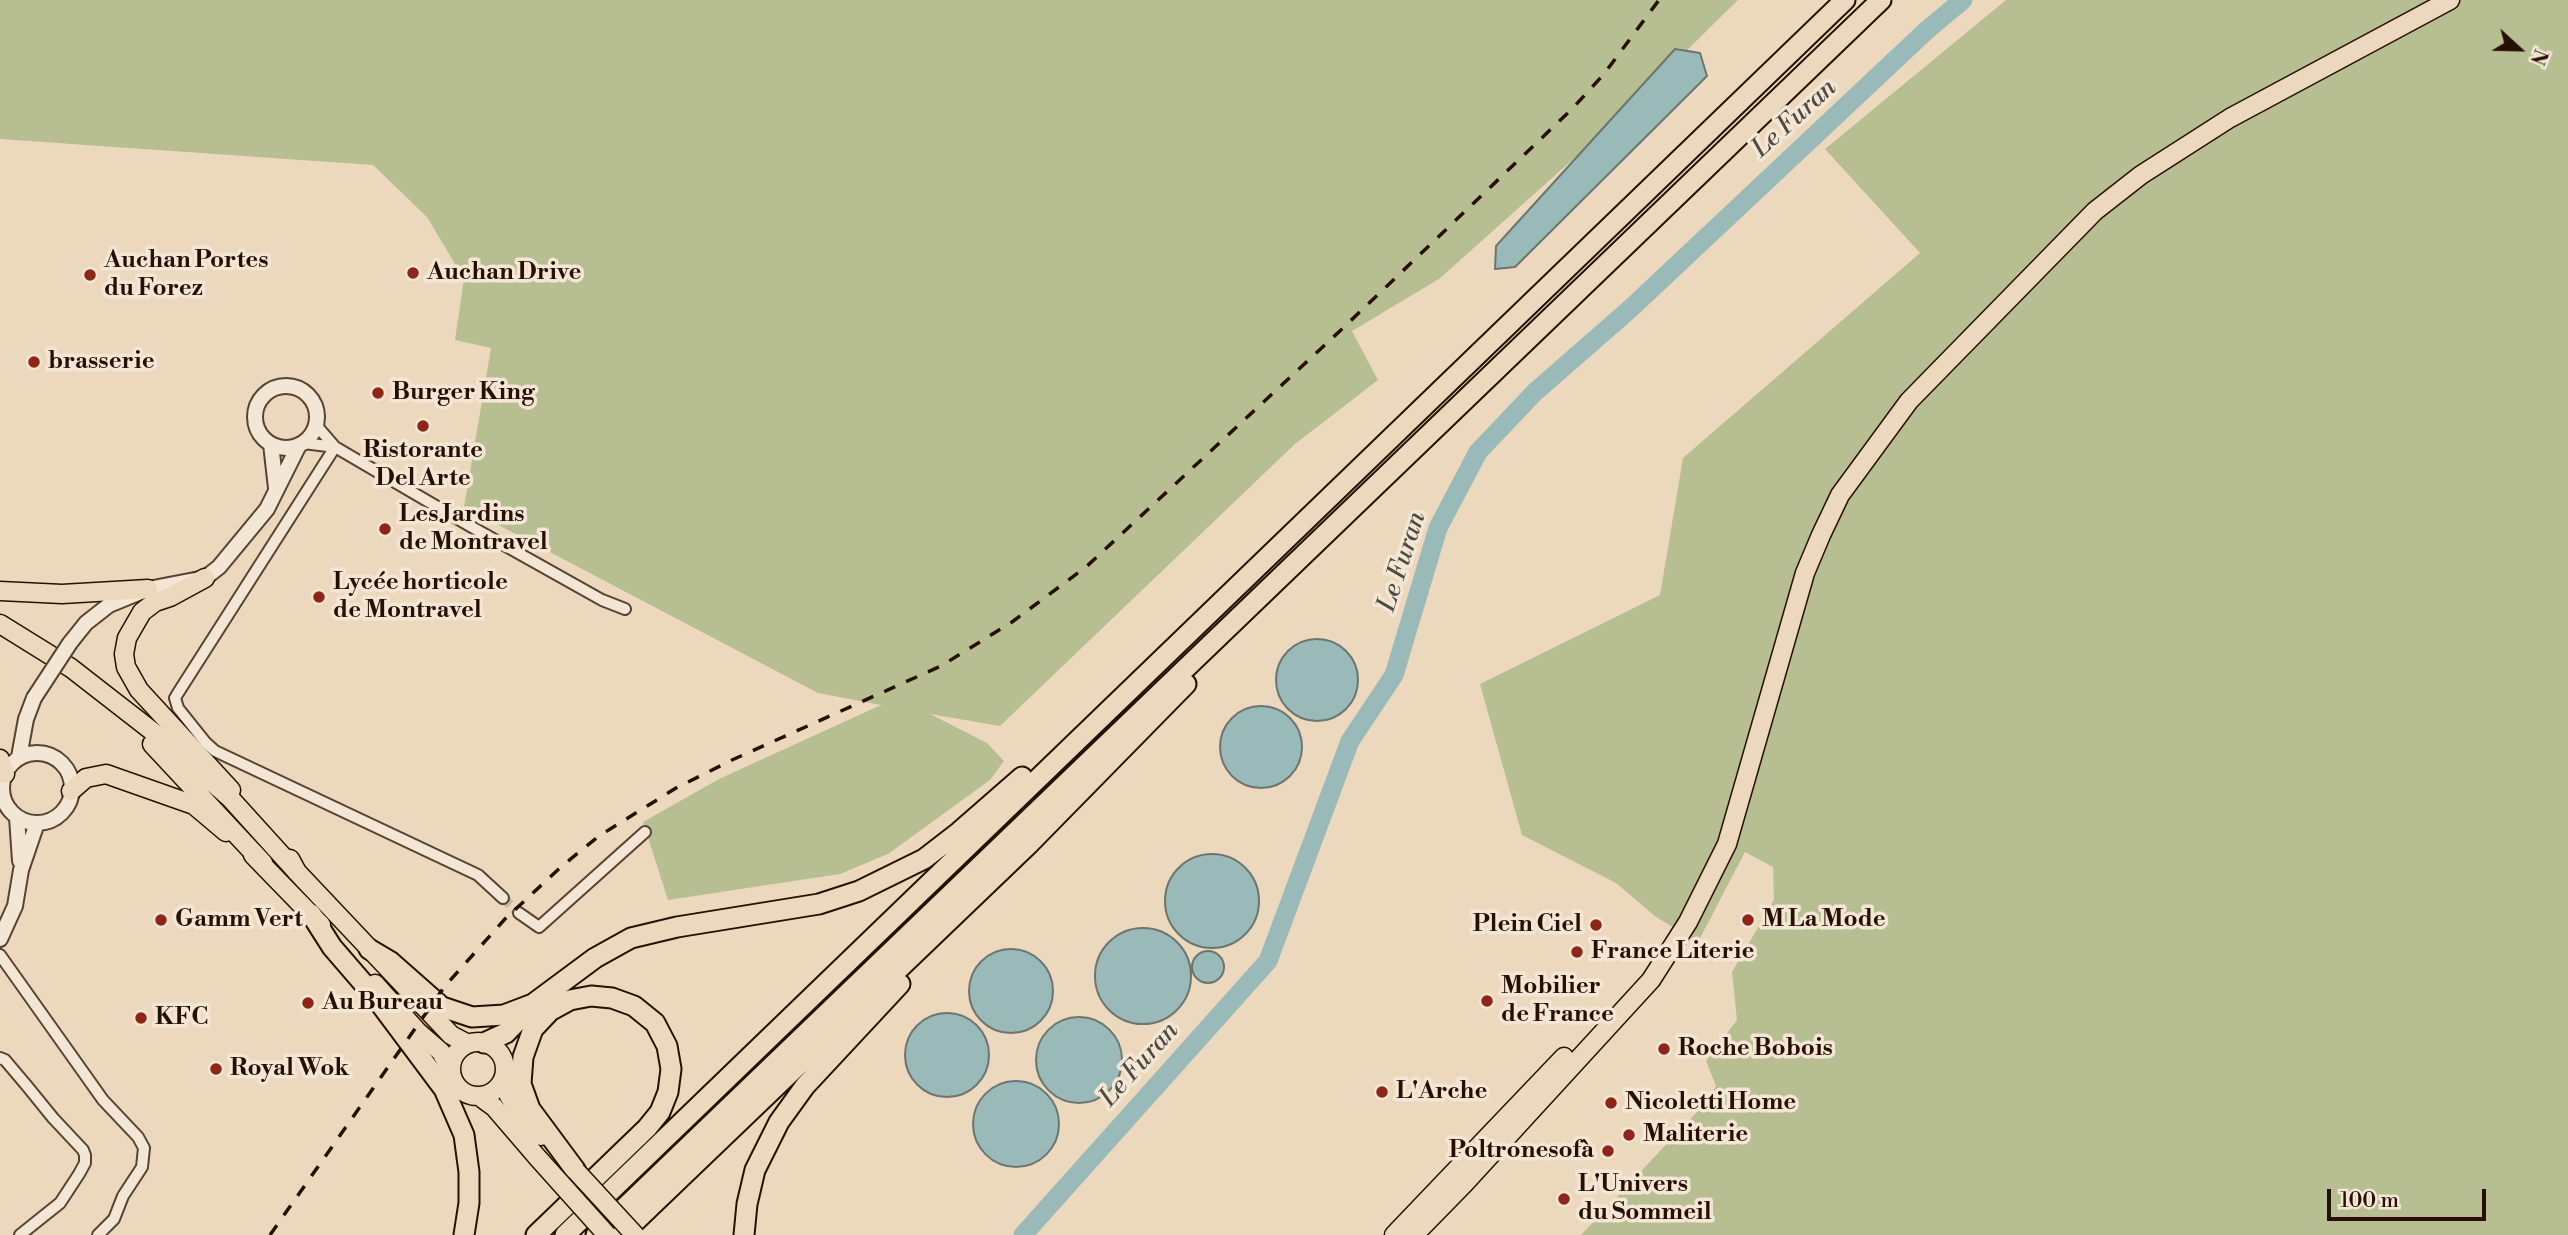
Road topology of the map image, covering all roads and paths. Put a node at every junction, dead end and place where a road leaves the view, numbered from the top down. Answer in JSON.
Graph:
{"nodes":[{"id":1,"x":1845,"y":0,"type":"edge"},
{"id":2,"x":1881,"y":0,"type":"edge"},
{"id":3,"x":2450,"y":0,"type":"edge"},
{"id":4,"x":2430,"y":5,"type":"edge"},
{"id":5,"x":316,"y":425,"type":"junction"},
{"id":6,"x":271,"y":444,"type":"junction"},
{"id":7,"x":301,"y":444,"type":"junction"},
{"id":8,"x":335,"y":447,"type":"junction"},
{"id":9,"x":276,"y":488,"type":"junction"},
{"id":10,"x":205,"y":578,"type":"junction"},
{"id":11,"x":148,"y":589,"type":"junction"},
{"id":12,"x":0,"y":591,"type":"edge"},
{"id":13,"x":625,"y":609,"type":"dead end"},
{"id":14,"x":0,"y":624,"type":"edge"},
{"id":15,"x":1229,"y":625,"type":"junction"},
{"id":16,"x":0,"y":633,"type":"edge"},
{"id":17,"x":26,"y":719,"type":"junction"},
{"id":18,"x":39,"y":753,"type":"junction"},
{"id":19,"x":19,"y":757,"type":"junction"},
{"id":20,"x":1052,"y":766,"type":"junction"},
{"id":21,"x":2,"y":767,"type":"edge"},
{"id":22,"x":71,"y":791,"type":"junction"},
{"id":23,"x":17,"y":817,"type":"junction"},
{"id":24,"x":37,"y":822,"type":"junction"},
{"id":25,"x":645,"y":832,"type":"dead end"},
{"id":26,"x":1027,"y":846,"type":"junction"},
{"id":27,"x":263,"y":863,"type":"junction"},
{"id":28,"x":21,"y":870,"type":"junction"},
{"id":29,"x":298,"y":872,"type":"junction"},
{"id":30,"x":503,"y":898,"type":"tunnel mouth"},
{"id":31,"x":519,"y":913,"type":"tunnel mouth"},
{"id":32,"x":311,"y":914,"type":"junction"},
{"id":33,"x":0,"y":939,"type":"edge"},
{"id":34,"x":1672,"y":947,"type":"junction"},
{"id":35,"x":369,"y":949,"type":"junction"},
{"id":36,"x":0,"y":955,"type":"edge"},
{"id":37,"x":533,"y":1004,"type":"junction"},
{"id":38,"x":476,"y":1043,"type":"junction"},
{"id":39,"x":0,"y":1058,"type":"edge"},
{"id":40,"x":451,"y":1071,"type":"junction"},
{"id":41,"x":503,"y":1080,"type":"junction"},
{"id":42,"x":478,"y":1096,"type":"junction"},
{"id":43,"x":576,"y":1171,"type":"junction"},
{"id":44,"x":20,"y":1235,"type":"edge"},
{"id":45,"x":98,"y":1235,"type":"edge"},
{"id":46,"x":464,"y":1235,"type":"edge"},
{"id":47,"x":536,"y":1235,"type":"edge"},
{"id":48,"x":565,"y":1235,"type":"edge"},
{"id":49,"x":596,"y":1235,"type":"edge"},
{"id":50,"x":607,"y":1235,"type":"edge"},
{"id":51,"x":621,"y":1235,"type":"edge"},
{"id":52,"x":635,"y":1235,"type":"edge"},
{"id":53,"x":744,"y":1235,"type":"edge"},
{"id":54,"x":1394,"y":1235,"type":"edge"},
{"id":55,"x":1414,"y":1235,"type":"edge"}],
"edges":[{"from":1,"to":20,"type":"highway"},
{"from":2,"to":15,"type":"highway"},
{"from":3,"to":4,"type":"main road"},
{"from":4,"to":34,"type":"main road"},
{"from":5,"to":6,"type":"street"},
{"from":5,"to":7,"type":"street"},
{"from":5,"to":8,"type":"street"},
{"from":6,"to":7,"type":"street"},
{"from":6,"to":9,"type":"street"},
{"from":7,"to":8,"type":"street"},
{"from":7,"to":9,"type":"street"},
{"from":8,"to":13,"type":"street"},
{"from":8,"to":30,"type":"street"},
{"from":9,"to":10,"type":"street"},
{"from":10,"to":11,"type":"street"},
{"from":10,"to":29,"type":"main road"},
{"from":11,"to":12,"type":"main road"},
{"from":11,"to":17,"type":"street","bridge":true},
{"from":14,"to":29,"type":"main road"},
{"from":15,"to":26,"type":"highway"},
{"from":15,"to":49,"type":"highway"},
{"from":16,"to":27,"type":"main road"},
{"from":17,"to":18,"type":"street"},
{"from":17,"to":19,"type":"street"},
{"from":18,"to":19,"type":"street"},
{"from":18,"to":22,"type":"street"},
{"from":19,"to":21,"type":"street"},
{"from":20,"to":37,"type":"highway"},
{"from":20,"to":48,"type":"highway"},
{"from":21,"to":23,"type":"street"},
{"from":22,"to":24,"type":"street"},
{"from":22,"to":27,"type":"main road"},
{"from":23,"to":24,"type":"street"},
{"from":23,"to":28,"type":"street"},
{"from":24,"to":28,"type":"street"},
{"from":25,"to":31,"type":"street"},
{"from":26,"to":51,"type":"highway"},
{"from":26,"to":53,"type":"highway"},
{"from":27,"to":32,"type":"main road"},
{"from":28,"to":33,"type":"street"},
{"from":29,"to":35,"type":"main road"},
{"from":32,"to":40,"type":"main road"},
{"from":32,"to":46,"type":"highway"},
{"from":34,"to":54,"type":"main road"},
{"from":34,"to":55,"type":"main road"},
{"from":35,"to":37,"type":"highway"},
{"from":35,"to":38,"type":"main road"},
{"from":36,"to":45,"type":"street"},
{"from":37,"to":38,"type":"highway"},
{"from":38,"to":40,"type":"main road"},
{"from":38,"to":41,"type":"main road"},
{"from":39,"to":44,"type":"street"},
{"from":40,"to":42,"type":"main road"},
{"from":41,"to":42,"type":"main road"},
{"from":41,"to":43,"type":"main road"},
{"from":42,"to":50,"type":"main road","bridge":true},
{"from":43,"to":47,"type":"highway"},
{"from":43,"to":52,"type":"main road","bridge":true}]}
